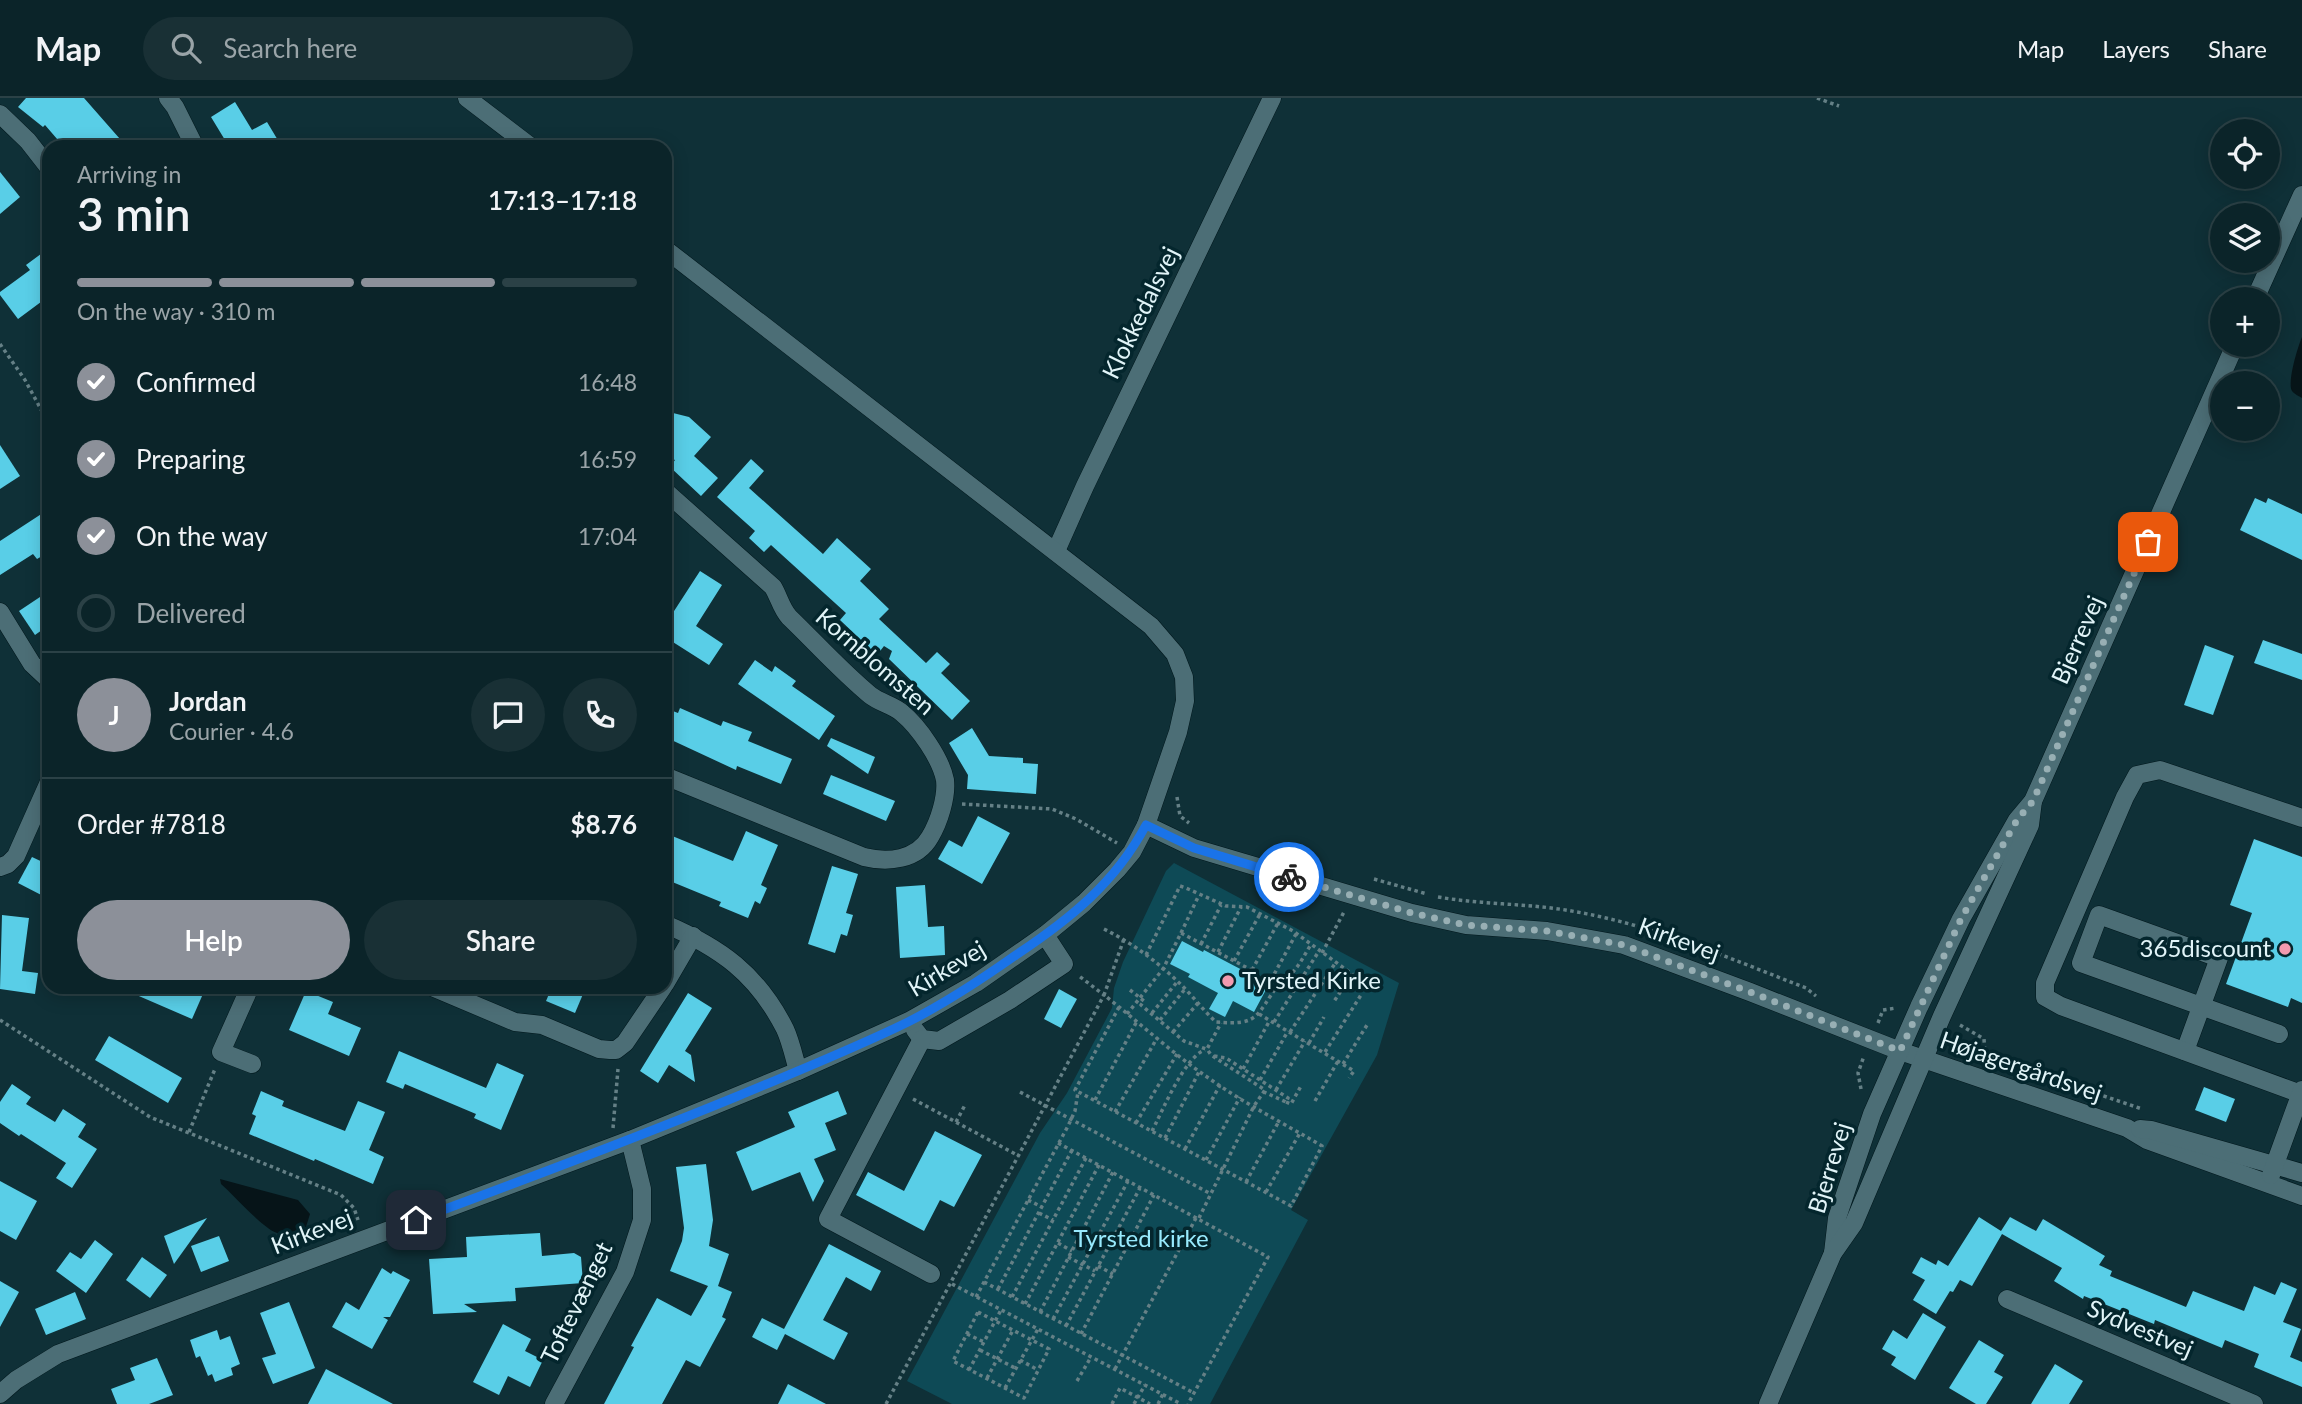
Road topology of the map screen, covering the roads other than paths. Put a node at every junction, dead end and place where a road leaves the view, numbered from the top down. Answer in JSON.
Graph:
{"nodes":[{"id":1,"x":169,"y":98,"type":"edge"},
{"id":2,"x":467,"y":98,"type":"edge"},
{"id":3,"x":1272,"y":98,"type":"edge"},
{"id":4,"x":0,"y":114,"type":"edge"},
{"id":5,"x":192,"y":140,"type":"edge"},
{"id":6,"x":522,"y":140,"type":"edge"},
{"id":7,"x":42,"y":159,"type":"edge"},
{"id":8,"x":2302,"y":187,"type":"edge"},
{"id":9,"x":2299,"y":201,"type":"edge"},
{"id":10,"x":672,"y":254,"type":"edge"},
{"id":11,"x":2260,"y":287,"type":"edge"},
{"id":12,"x":2230,"y":357,"type":"edge"},
{"id":13,"x":672,"y":497,"type":"edge"},
{"id":14,"x":1056,"y":551,"type":"junction"},
{"id":15,"x":0,"y":612,"type":"edge"},
{"id":16,"x":42,"y":673,"type":"edge"},
{"id":17,"x":672,"y":779,"type":"edge"},
{"id":18,"x":42,"y":798,"type":"edge"},
{"id":19,"x":2033,"y":801,"type":"junction"},
{"id":20,"x":2302,"y":818,"type":"edge"},
{"id":21,"x":1146,"y":825,"type":"junction"},
{"id":22,"x":0,"y":867,"type":"edge"},
{"id":23,"x":672,"y":928,"type":"edge"},
{"id":24,"x":1045,"y":935,"type":"junction"},
{"id":25,"x":693,"y":936,"type":"junction"},
{"id":26,"x":672,"y":972,"type":"edge"},
{"id":27,"x":247,"y":994,"type":"edge"},
{"id":28,"x":449,"y":994,"type":"edge"},
{"id":29,"x":659,"y":994,"type":"edge"},
{"id":30,"x":2202,"y":1006,"type":"junction"},
{"id":31,"x":909,"y":1021,"type":"junction"},
{"id":32,"x":2280,"y":1034,"type":"dead end"},
{"id":33,"x":922,"y":1039,"type":"junction"},
{"id":34,"x":1900,"y":1051,"type":"junction"},
{"id":35,"x":2185,"y":1051,"type":"junction"},
{"id":36,"x":1923,"y":1060,"type":"junction"},
{"id":37,"x":252,"y":1064,"type":"dead end"},
{"id":38,"x":798,"y":1071,"type":"junction"},
{"id":39,"x":2301,"y":1092,"type":"edge"},
{"id":40,"x":2127,"y":1128,"type":"junction"},
{"id":41,"x":624,"y":1143,"type":"junction"},
{"id":42,"x":2274,"y":1164,"type":"junction"},
{"id":43,"x":2302,"y":1173,"type":"edge"},
{"id":44,"x":2267,"y":1184,"type":"junction"},
{"id":45,"x":2302,"y":1196,"type":"edge"},
{"id":46,"x":1833,"y":1253,"type":"junction"},
{"id":47,"x":931,"y":1274,"type":"road end"},
{"id":48,"x":2007,"y":1299,"type":"dead end"},
{"id":49,"x":0,"y":1394,"type":"edge"},
{"id":50,"x":554,"y":1404,"type":"edge"},
{"id":51,"x":1768,"y":1404,"type":"edge"},
{"id":52,"x":2254,"y":1404,"type":"edge"}],
"edges":[{"from":1,"to":5,"type":"street"},
{"from":2,"to":6,"type":"street"},
{"from":3,"to":14,"type":"street","name":"Klokkedalsvej"},
{"from":4,"to":7,"type":"street"},
{"from":8,"to":9,"type":"street"},
{"from":9,"to":11,"type":"street"},
{"from":10,"to":14,"type":"street"},
{"from":12,"to":19,"type":"street","name":"Bjerrevej"},
{"from":13,"to":17,"type":"street","name":"Kornblomsten"},
{"from":14,"to":21,"type":"street"},
{"from":15,"to":16,"type":"street"},
{"from":18,"to":22,"type":"street"},
{"from":19,"to":34,"type":"street","name":"Bjerrevej"},
{"from":19,"to":36,"type":"street","name":"Bjerrevej"},
{"from":20,"to":35,"type":"street"},
{"from":21,"to":24,"type":"street","name":"Kirkevej"},
{"from":21,"to":34,"type":"street","name":"Kirkevej"},
{"from":23,"to":25,"type":"street"},
{"from":24,"to":31,"type":"street","name":"Kirkevej"},
{"from":24,"to":33,"type":"street"},
{"from":25,"to":26,"type":"street"},
{"from":25,"to":38,"type":"street"},
{"from":27,"to":37,"type":"street"},
{"from":28,"to":29,"type":"street"},
{"from":30,"to":30,"type":"street"},
{"from":30,"to":32,"type":"street"},
{"from":30,"to":35,"type":"street"},
{"from":31,"to":33,"type":"street"},
{"from":31,"to":38,"type":"street","name":"Kirkevej"},
{"from":33,"to":47,"type":"street"},
{"from":34,"to":36,"type":"street","name":"Højagergårdsvej"},
{"from":34,"to":46,"type":"street","name":"Bjerrevej"},
{"from":35,"to":39,"type":"street"},
{"from":36,"to":40,"type":"street","name":"Højagergårdsvej"},
{"from":36,"to":46,"type":"street","name":"Bjerrevej"},
{"from":38,"to":41,"type":"street","name":"Kirkevej"},
{"from":39,"to":42,"type":"street"},
{"from":40,"to":42,"type":"street","name":"Højagergårdsvej"},
{"from":40,"to":44,"type":"street","name":"Højagergårdsvej"},
{"from":41,"to":49,"type":"street","name":"Kirkevej"},
{"from":41,"to":50,"type":"street","name":"Toftevænget"},
{"from":42,"to":43,"type":"street","name":"Højagergårdsvej"},
{"from":42,"to":44,"type":"street"},
{"from":44,"to":45,"type":"street","name":"Højagergårdsvej"},
{"from":46,"to":51,"type":"street","name":"Bjerrevej"},
{"from":48,"to":52,"type":"street","name":"Sydvestvej"}]}
